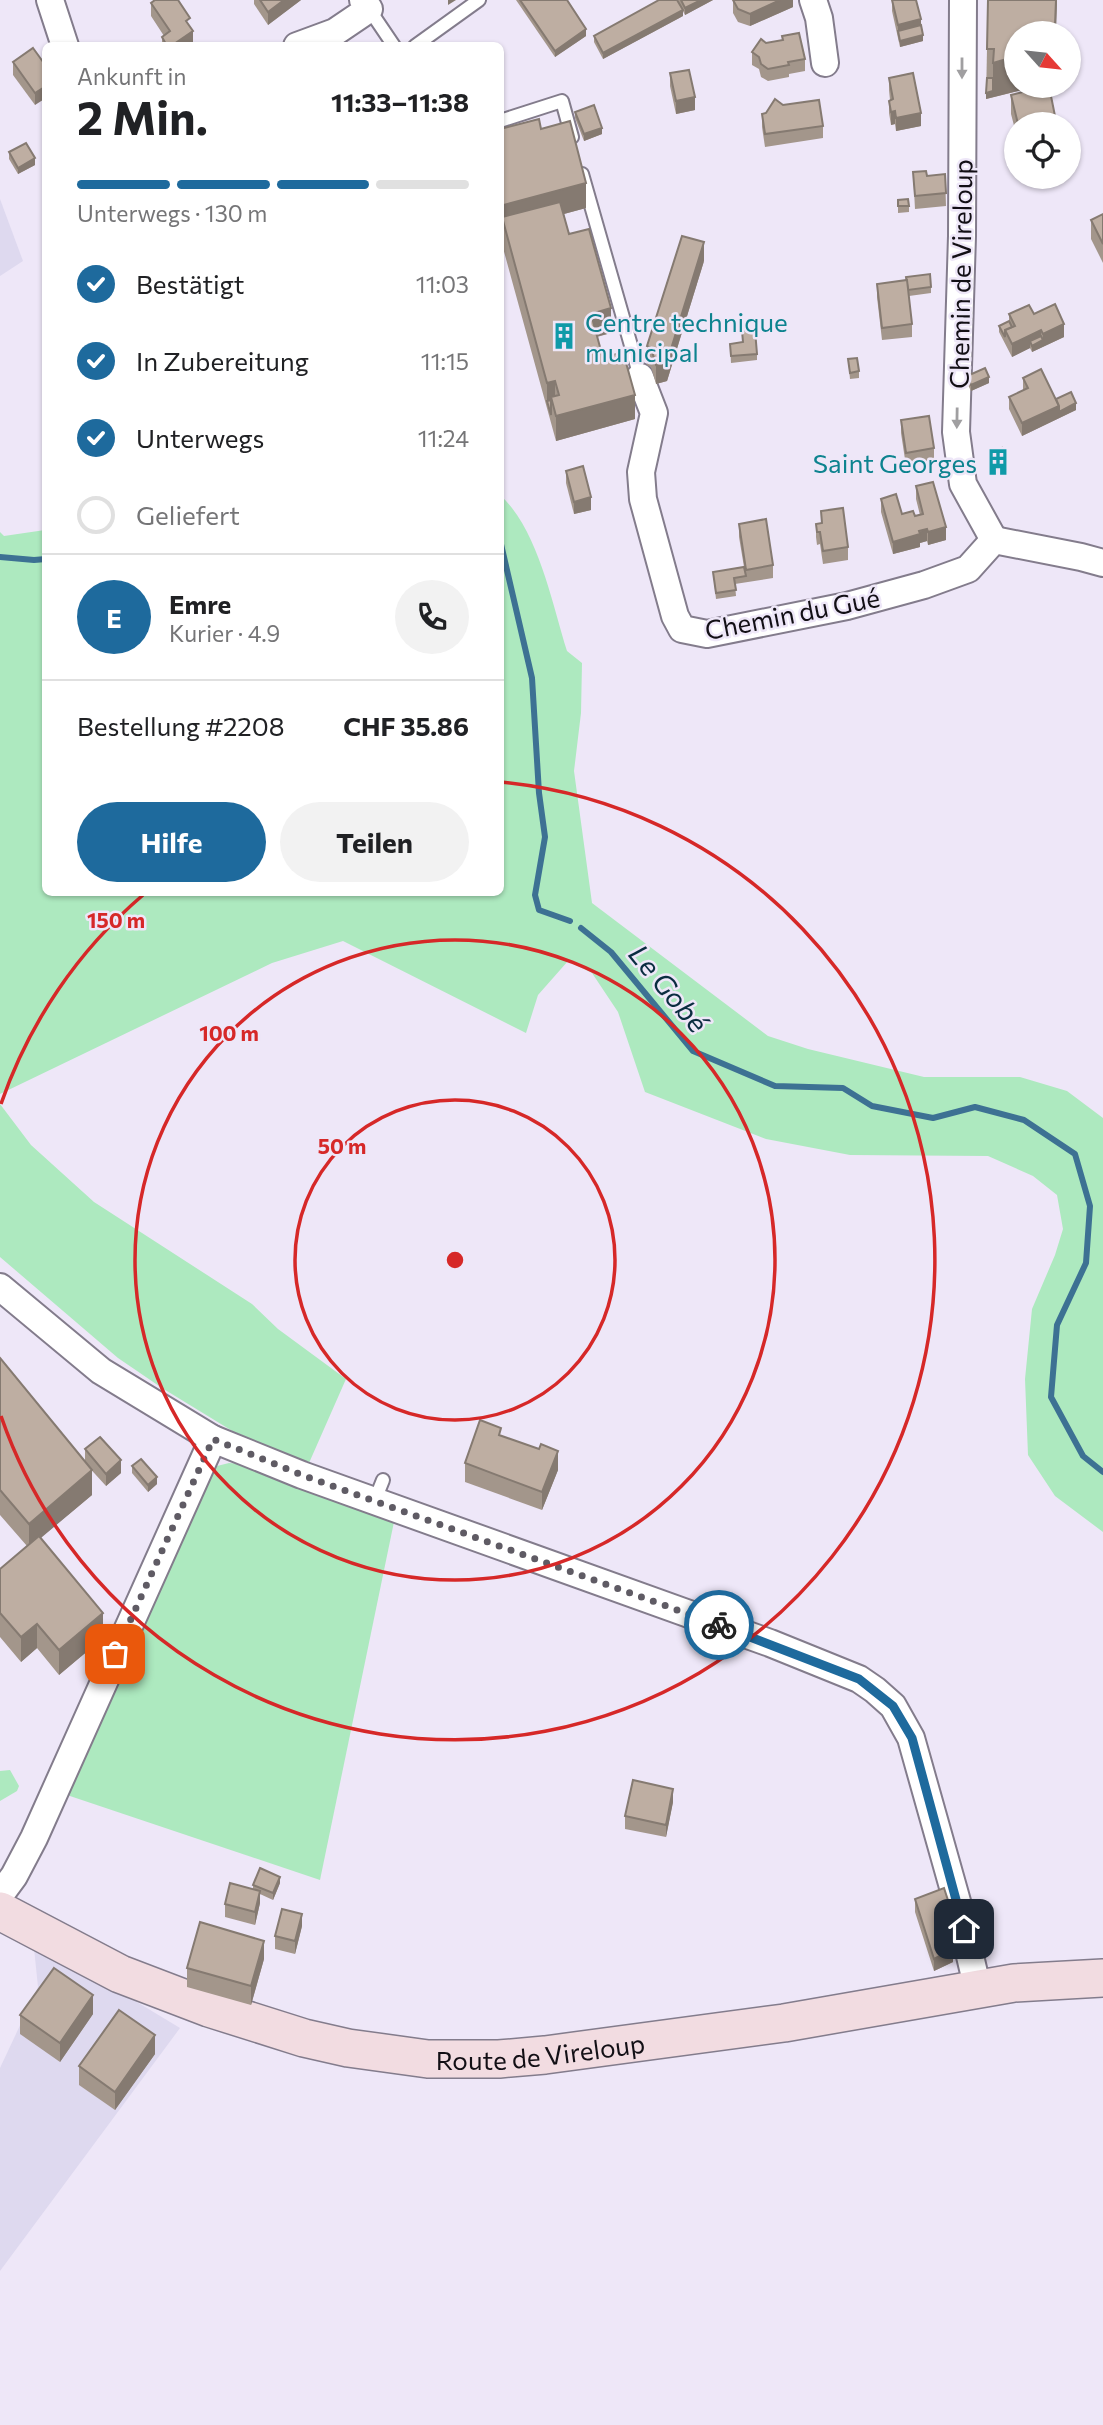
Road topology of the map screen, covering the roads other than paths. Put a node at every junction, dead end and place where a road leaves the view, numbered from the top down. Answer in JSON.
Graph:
{"nodes":[{"id":1,"x":50,"y":0,"type":"edge"},
{"id":2,"x":479,"y":0,"type":"edge"},
{"id":3,"x":813,"y":0,"type":"edge"},
{"id":4,"x":963,"y":0,"type":"edge"},
{"id":5,"x":366,"y":5,"type":"edge"},
{"id":6,"x":64,"y":42,"type":"edge"},
{"id":7,"x":308,"y":42,"type":"edge"},
{"id":8,"x":391,"y":42,"type":"edge"},
{"id":9,"x":421,"y":42,"type":"edge"},
{"id":10,"x":825,"y":63,"type":"dead end"},
{"id":11,"x":504,"y":120,"type":"edge"},
{"id":12,"x":640,"y":377,"type":"joint"},
{"id":13,"x":994,"y":541,"type":"junction"},
{"id":14,"x":1103,"y":564,"type":"edge"},
{"id":15,"x":0,"y":1287,"type":"edge"},
{"id":16,"x":213,"y":1439,"type":"junction"},
{"id":17,"x":0,"y":1895,"type":"edge"},
{"id":18,"x":0,"y":1911,"type":"edge"},
{"id":19,"x":1103,"y":1978,"type":"edge"},
{"id":20,"x":978,"y":1990,"type":"junction"}],
"edges":[{"from":1,"to":6,"type":"street"},
{"from":2,"to":9,"type":"lane"},
{"from":3,"to":10,"type":"street"},
{"from":4,"to":13,"type":"street","name":"Chemin de Vireloup","one_way":true},
{"from":5,"to":7,"type":"street"},
{"from":5,"to":8,"type":"lane"},
{"from":11,"to":12,"type":"lane"},
{"from":12,"to":13,"type":"street","name":"Chemin du Gué"},
{"from":13,"to":14,"type":"street"},
{"from":15,"to":16,"type":"street"},
{"from":16,"to":17,"type":"street"},
{"from":16,"to":20,"type":"street"},
{"from":18,"to":20,"type":"main road","name":"Route de Vireloup"},
{"from":19,"to":20,"type":"main road","name":"Route de Vireloup"}]}
